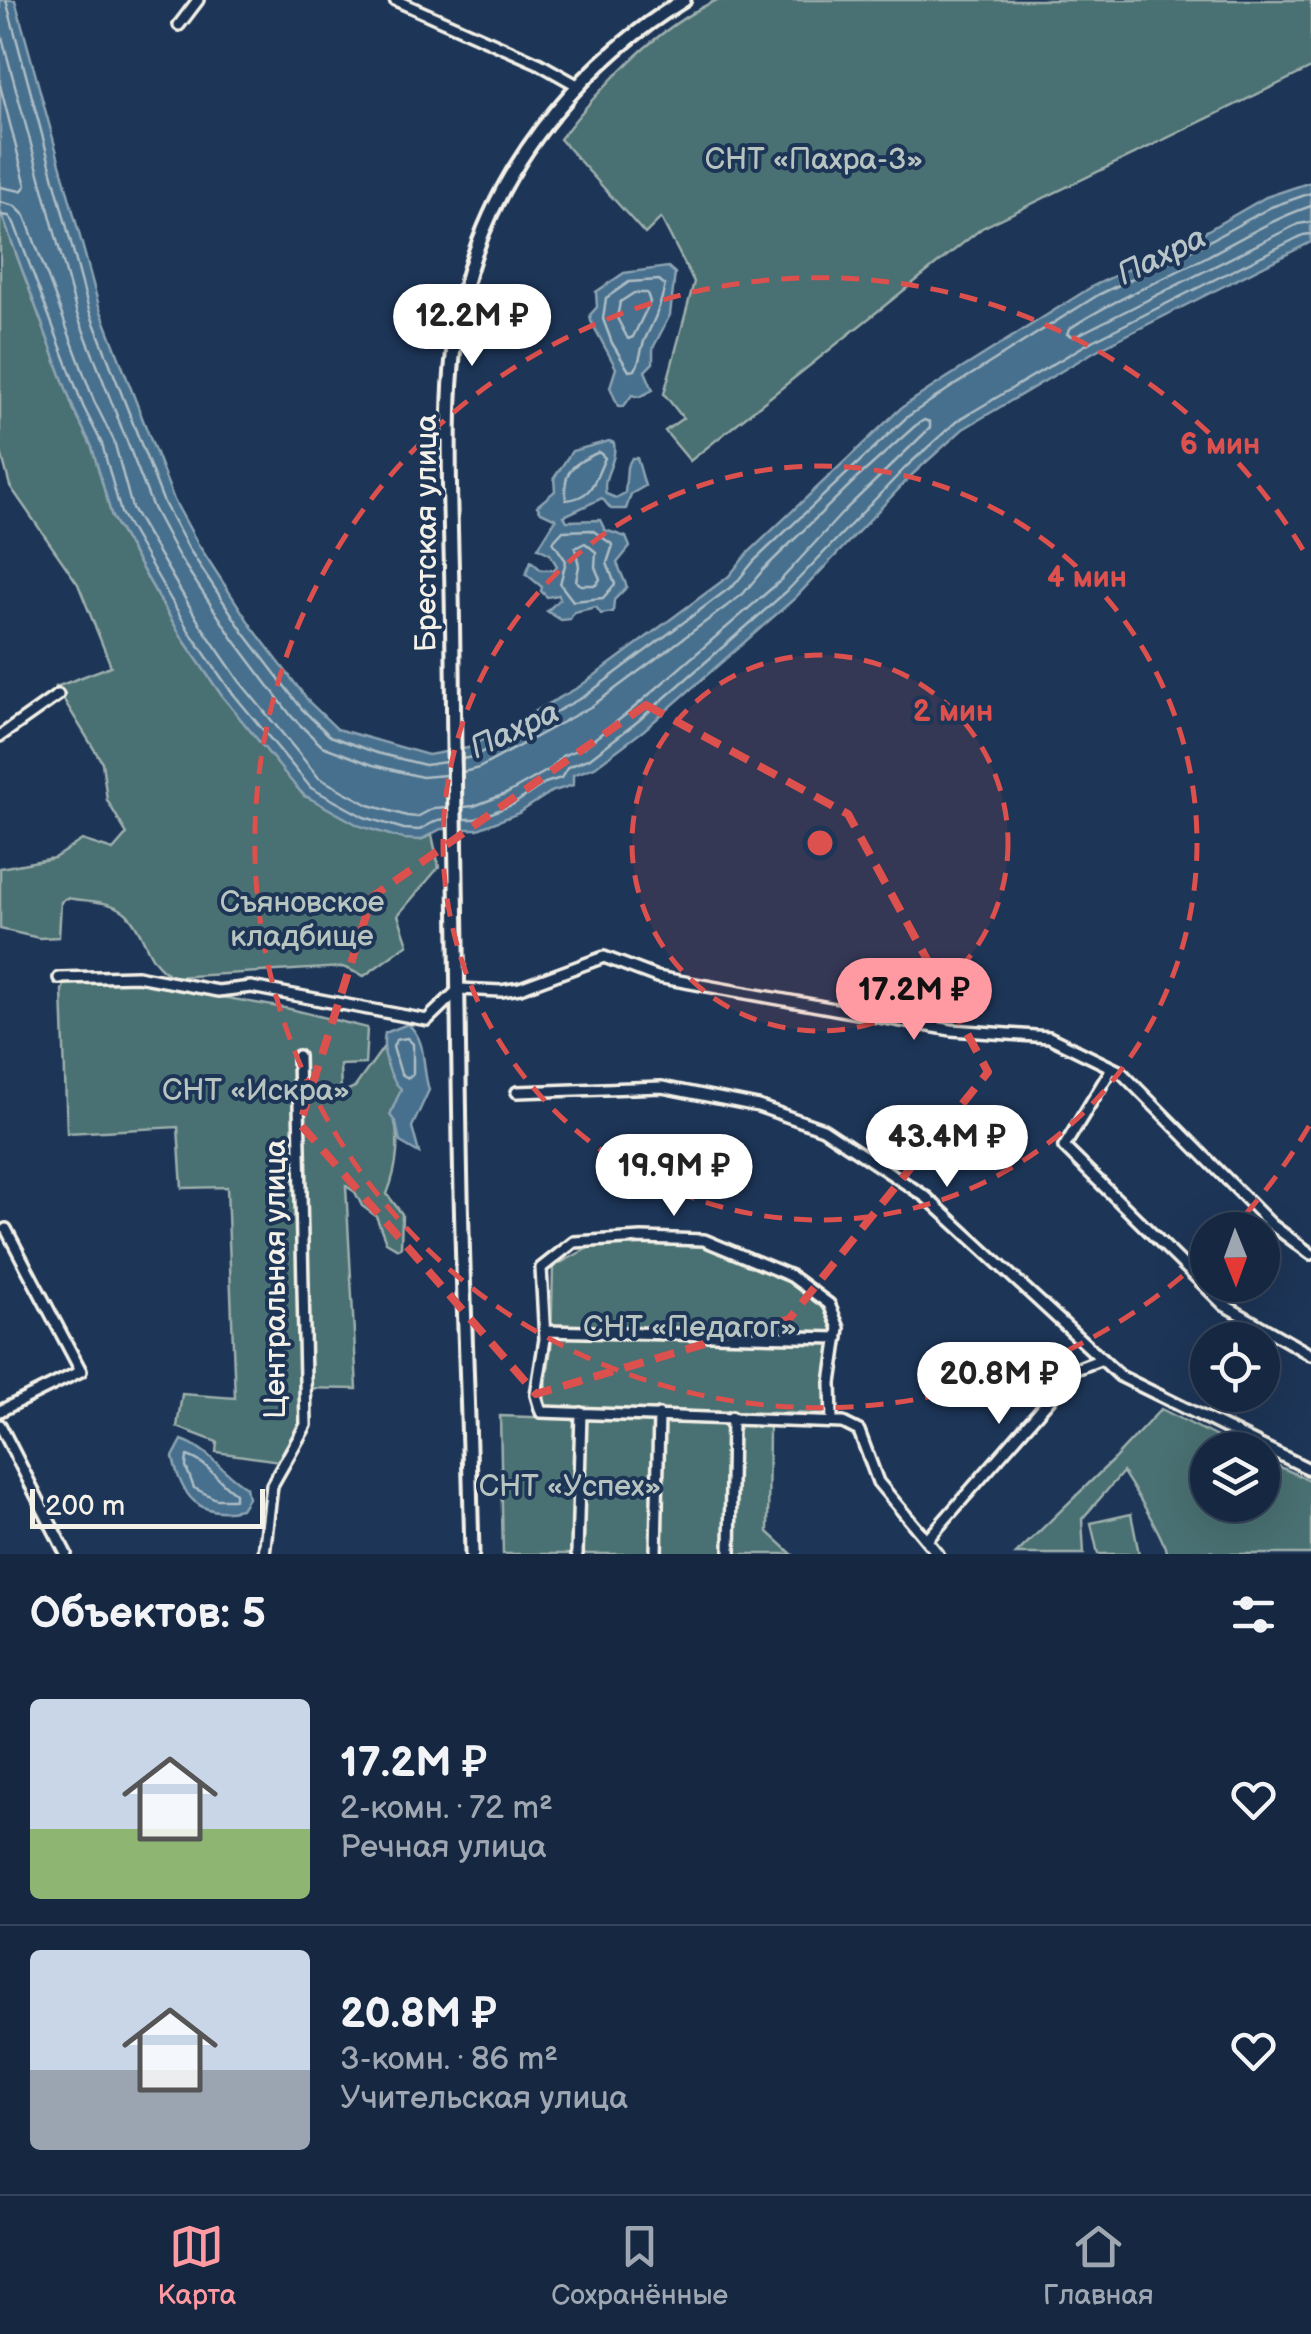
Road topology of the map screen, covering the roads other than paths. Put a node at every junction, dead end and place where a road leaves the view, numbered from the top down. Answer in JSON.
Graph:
{"nodes":[{"id":1,"x":198,"y":0,"type":"edge"},
{"id":2,"x":395,"y":0,"type":"edge"},
{"id":3,"x":684,"y":0,"type":"edge"},
{"id":4,"x":179,"y":25,"type":"dead end"},
{"id":5,"x":578,"y":86,"type":"junction"},
{"id":6,"x":58,"y":696,"type":"dead end"},
{"id":7,"x":0,"y":736,"type":"edge"},
{"id":8,"x":59,"y":978,"type":"dead end"},
{"id":9,"x":459,"y":989,"type":"junction"},
{"id":10,"x":298,"y":1056,"type":"dead end"},
{"id":11,"x":1112,"y":1068,"type":"junction"},
{"id":12,"x":517,"y":1092,"type":"dead end"},
{"id":13,"x":6,"y":1229,"type":"dead end"},
{"id":14,"x":1311,"y":1254,"type":"edge"},
{"id":15,"x":545,"y":1331,"type":"junction"},
{"id":16,"x":838,"y":1338,"type":"junction"},
{"id":17,"x":1311,"y":1355,"type":"edge"},
{"id":18,"x":1102,"y":1359,"type":"junction"},
{"id":19,"x":0,"y":1411,"type":"edge"},
{"id":20,"x":581,"y":1413,"type":"junction"},
{"id":21,"x":659,"y":1415,"type":"junction"},
{"id":22,"x":732,"y":1417,"type":"junction"},
{"id":23,"x":832,"y":1422,"type":"junction"},
{"id":24,"x":0,"y":1425,"type":"edge"},
{"id":25,"x":1311,"y":1470,"type":"edge"},
{"id":26,"x":927,"y":1540,"type":"junction"},
{"id":27,"x":66,"y":1554,"type":"edge"},
{"id":28,"x":264,"y":1554,"type":"edge"},
{"id":29,"x":472,"y":1554,"type":"edge"},
{"id":30,"x":578,"y":1554,"type":"edge"},
{"id":31,"x":656,"y":1554,"type":"edge"},
{"id":32,"x":730,"y":1554,"type":"edge"},
{"id":33,"x":938,"y":1554,"type":"edge"}],
"edges":[{"from":1,"to":4,"type":"street"},
{"from":2,"to":5,"type":"street"},
{"from":3,"to":5,"type":"main road","name":"Брестская улица"},
{"from":5,"to":9,"type":"main road","name":"Брестская улица"},
{"from":6,"to":7,"type":"street"},
{"from":8,"to":9,"type":"street"},
{"from":9,"to":11,"type":"street"},
{"from":9,"to":29,"type":"main road","name":"Брестская улица"},
{"from":10,"to":28,"type":"street","name":"Центральная улица"},
{"from":11,"to":14,"type":"street"},
{"from":11,"to":17,"type":"street"},
{"from":12,"to":18,"type":"street"},
{"from":13,"to":19,"type":"street"},
{"from":15,"to":16,"type":"street"},
{"from":15,"to":16,"type":"street"},
{"from":15,"to":20,"type":"street"},
{"from":16,"to":23,"type":"street"},
{"from":18,"to":25,"type":"street"},
{"from":18,"to":26,"type":"street"},
{"from":20,"to":21,"type":"street"},
{"from":20,"to":30,"type":"street"},
{"from":21,"to":22,"type":"street"},
{"from":21,"to":31,"type":"street"},
{"from":22,"to":23,"type":"street"},
{"from":22,"to":32,"type":"street"},
{"from":23,"to":26,"type":"street"},
{"from":24,"to":27,"type":"street"},
{"from":26,"to":33,"type":"street"}]}
